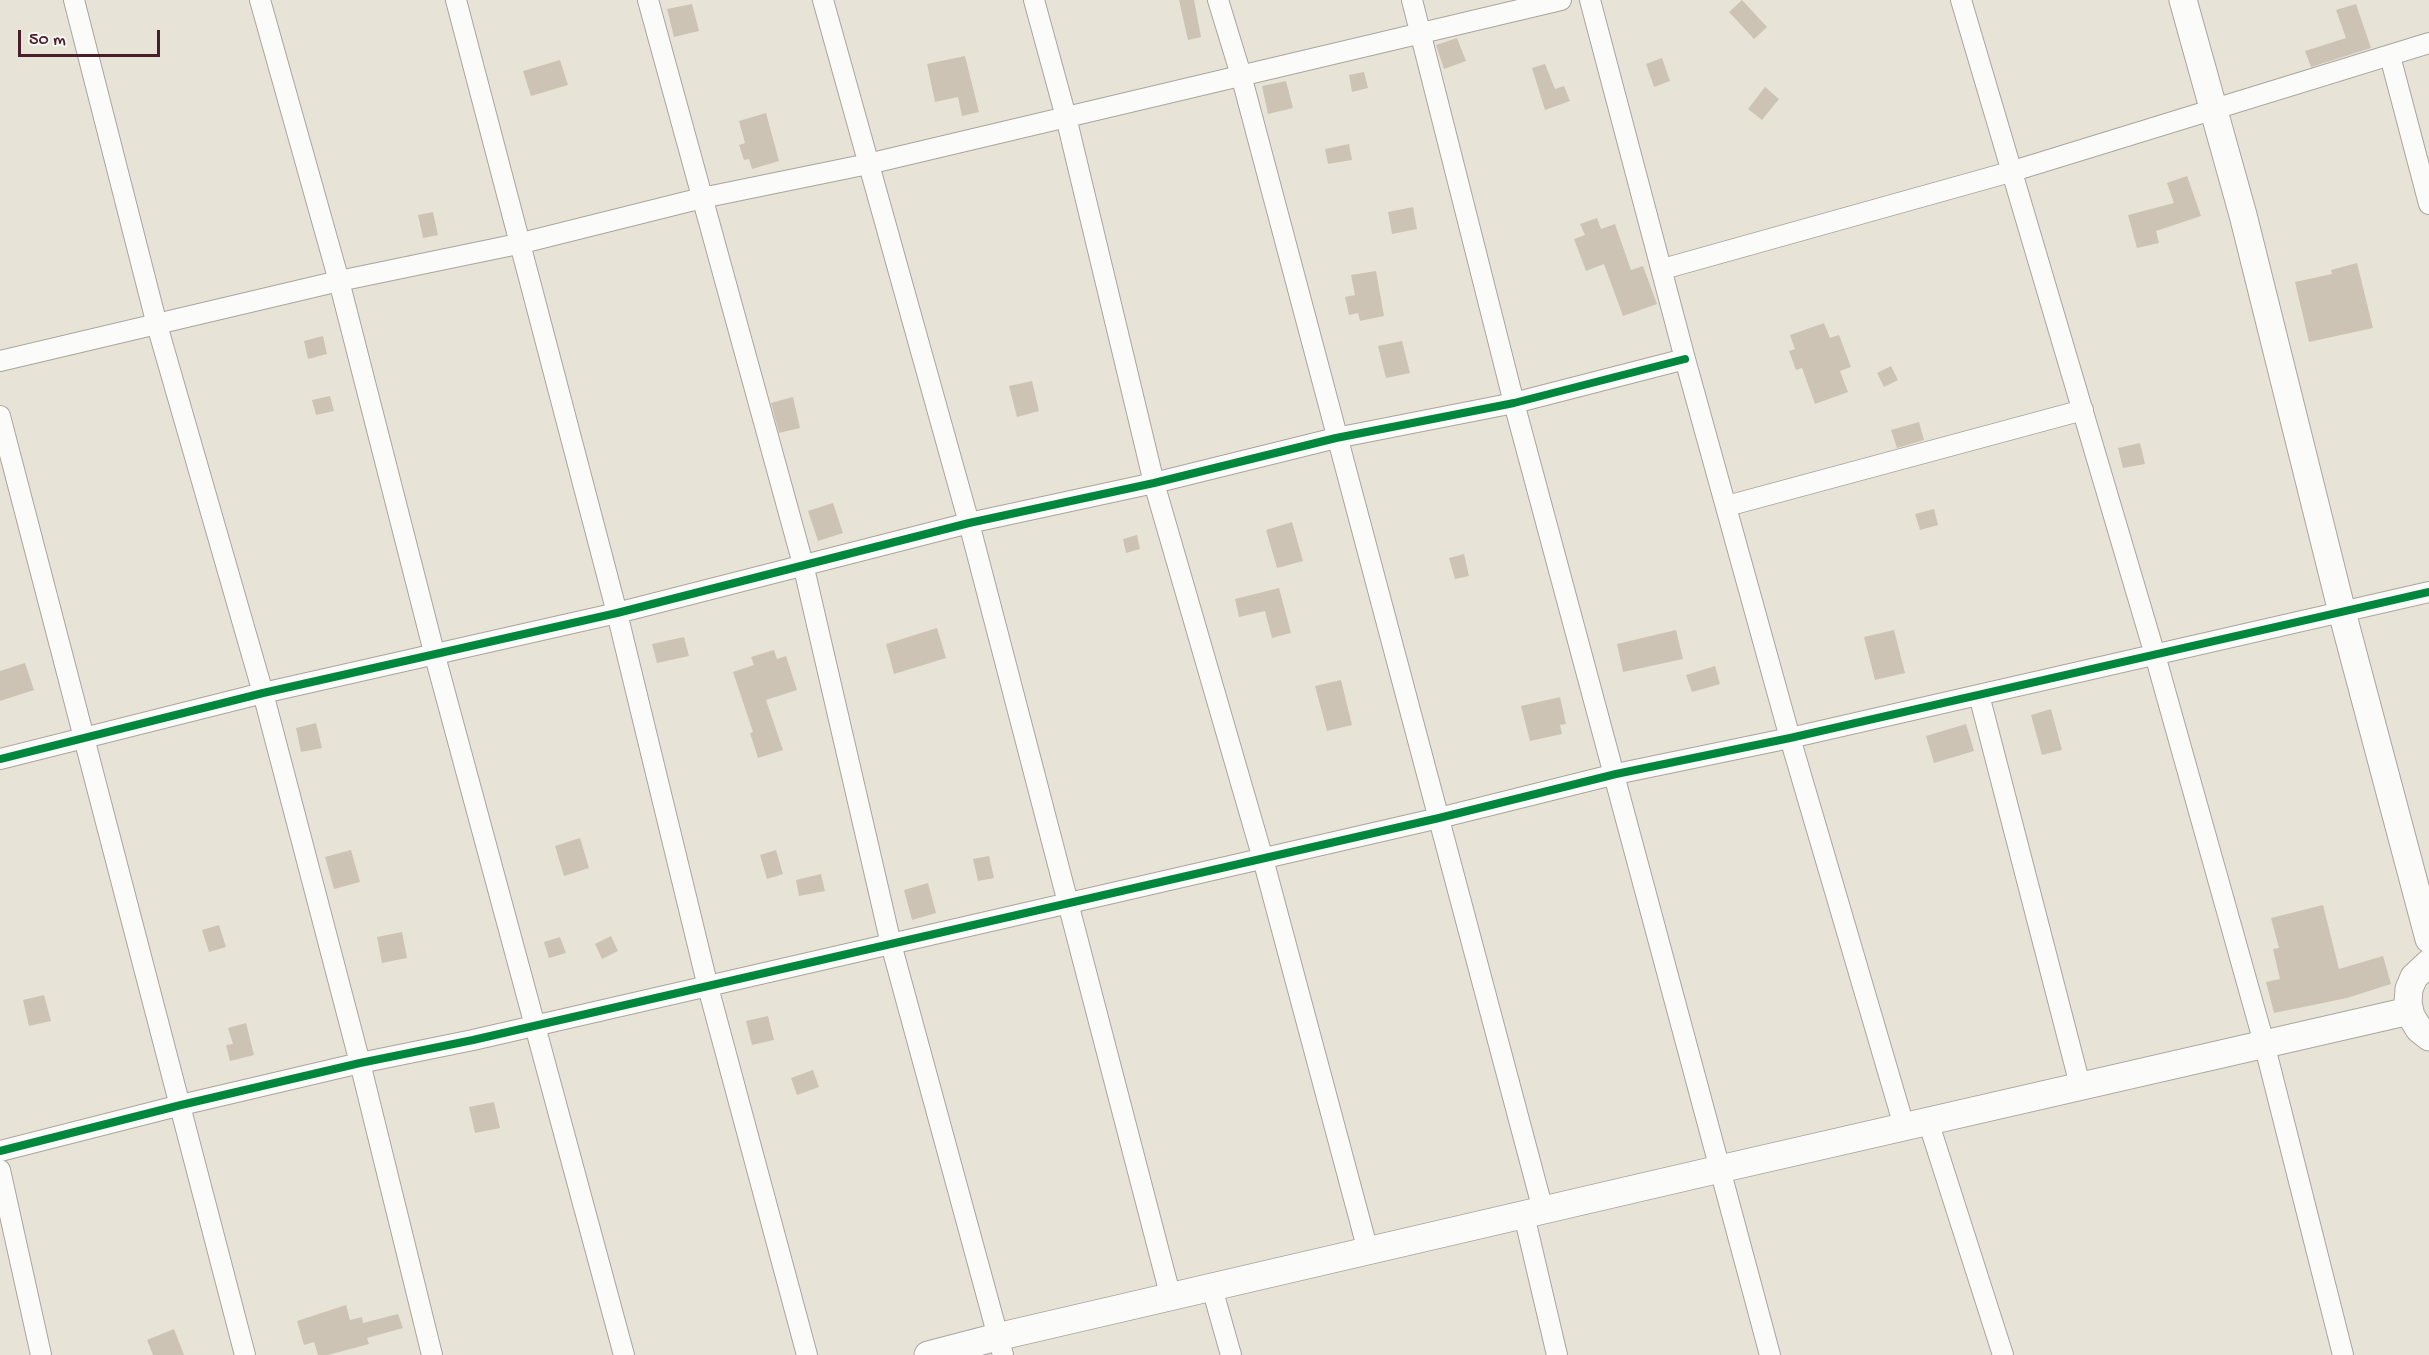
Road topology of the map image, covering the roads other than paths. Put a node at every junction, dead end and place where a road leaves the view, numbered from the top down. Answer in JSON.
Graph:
{"nodes":[{"id":1,"x":74,"y":0,"type":"edge"},
{"id":2,"x":260,"y":0,"type":"edge"},
{"id":3,"x":456,"y":0,"type":"edge"},
{"id":4,"x":648,"y":0,"type":"edge"},
{"id":5,"x":823,"y":0,"type":"edge"},
{"id":6,"x":1034,"y":0,"type":"edge"},
{"id":7,"x":1218,"y":0,"type":"edge"},
{"id":8,"x":1412,"y":0,"type":"edge"},
{"id":9,"x":1561,"y":0,"type":"edge"},
{"id":10,"x":1590,"y":0,"type":"edge"},
{"id":11,"x":1961,"y":0,"type":"edge"},
{"id":12,"x":2183,"y":0,"type":"edge"},
{"id":13,"x":1421,"y":33,"type":"junction"},
{"id":14,"x":2429,"y":43,"type":"edge"},
{"id":15,"x":2390,"y":56,"type":"junction"},
{"id":16,"x":1241,"y":75,"type":"junction"},
{"id":17,"x":2214,"y":111,"type":"junction"},
{"id":18,"x":1066,"y":117,"type":"junction"},
{"id":19,"x":868,"y":164,"type":"junction"},
{"id":20,"x":2010,"y":172,"type":"junction"},
{"id":21,"x":702,"y":198,"type":"junction"},
{"id":22,"x":2429,"y":204,"type":"edge"},
{"id":23,"x":518,"y":244,"type":"junction"},
{"id":24,"x":1663,"y":269,"type":"junction"},
{"id":25,"x":339,"y":281,"type":"junction"},
{"id":26,"x":157,"y":325,"type":"junction"},
{"id":27,"x":1685,"y":359,"type":"junction"},
{"id":28,"x":0,"y":361,"type":"edge"},
{"id":29,"x":1514,"y":403,"type":"junction"},
{"id":30,"x":2083,"y":410,"type":"junction"},
{"id":31,"x":0,"y":416,"type":"edge"},
{"id":32,"x":1336,"y":438,"type":"junction"},
{"id":33,"x":1154,"y":483,"type":"junction"},
{"id":34,"x":1727,"y":506,"type":"junction"},
{"id":35,"x":969,"y":523,"type":"junction"},
{"id":36,"x":803,"y":564,"type":"junction"},
{"id":37,"x":2429,"y":592,"type":"edge"},
{"id":38,"x":2342,"y":612,"type":"junction"},
{"id":39,"x":616,"y":613,"type":"junction"},
{"id":40,"x":2155,"y":655,"type":"junction"},
{"id":41,"x":435,"y":656,"type":"junction"},
{"id":42,"x":263,"y":693,"type":"junction"},
{"id":43,"x":1979,"y":695,"type":"junction"},
{"id":44,"x":85,"y":738,"type":"junction"},
{"id":45,"x":1790,"y":738,"type":"junction"},
{"id":46,"x":0,"y":759,"type":"edge"},
{"id":47,"x":1616,"y":774,"type":"junction"},
{"id":48,"x":1439,"y":818,"type":"junction"},
{"id":49,"x":1263,"y":859,"type":"junction"},
{"id":50,"x":1070,"y":903,"type":"junction"},
{"id":51,"x":2429,"y":939,"type":"edge"},
{"id":52,"x":891,"y":944,"type":"junction"},
{"id":53,"x":2429,"y":963,"type":"edge"},
{"id":54,"x":708,"y":987,"type":"junction"},
{"id":55,"x":2409,"y":1011,"type":"junction"},
{"id":56,"x":535,"y":1026,"type":"junction"},
{"id":57,"x":2429,"y":1037,"type":"edge"},
{"id":58,"x":2264,"y":1042,"type":"junction"},
{"id":59,"x":360,"y":1063,"type":"junction"},
{"id":60,"x":2080,"y":1085,"type":"junction"},
{"id":61,"x":181,"y":1105,"type":"junction"},
{"id":62,"x":1916,"y":1123,"type":"junction"},
{"id":63,"x":0,"y":1151,"type":"edge"},
{"id":64,"x":1720,"y":1169,"type":"junction"},
{"id":65,"x":0,"y":1170,"type":"edge"},
{"id":66,"x":1533,"y":1212,"type":"junction"},
{"id":67,"x":1368,"y":1251,"type":"junction"},
{"id":68,"x":1212,"y":1288,"type":"junction"},
{"id":69,"x":1171,"y":1298,"type":"junction"},
{"id":70,"x":1000,"y":1346,"type":"edge"},
{"id":71,"x":41,"y":1355,"type":"edge"},
{"id":72,"x":245,"y":1355,"type":"edge"},
{"id":73,"x":432,"y":1355,"type":"edge"},
{"id":74,"x":624,"y":1355,"type":"edge"},
{"id":75,"x":807,"y":1355,"type":"edge"},
{"id":76,"x":928,"y":1355,"type":"edge"},
{"id":77,"x":1231,"y":1355,"type":"edge"},
{"id":78,"x":1557,"y":1355,"type":"edge"},
{"id":79,"x":1770,"y":1355,"type":"edge"},
{"id":80,"x":2003,"y":1355,"type":"edge"},
{"id":81,"x":2343,"y":1355,"type":"edge"}],
"edges":[{"from":1,"to":26,"type":"street"},
{"from":2,"to":25,"type":"street"},
{"from":3,"to":23,"type":"street"},
{"from":4,"to":21,"type":"street"},
{"from":5,"to":19,"type":"street"},
{"from":6,"to":18,"type":"street"},
{"from":7,"to":16,"type":"street"},
{"from":8,"to":13,"type":"street"},
{"from":9,"to":13,"type":"street"},
{"from":10,"to":24,"type":"street"},
{"from":11,"to":20,"type":"street"},
{"from":12,"to":17,"type":"street"},
{"from":13,"to":16,"type":"street"},
{"from":13,"to":29,"type":"street"},
{"from":14,"to":15,"type":"street"},
{"from":15,"to":17,"type":"street"},
{"from":15,"to":22,"type":"street"},
{"from":16,"to":18,"type":"street"},
{"from":16,"to":32,"type":"street"},
{"from":17,"to":20,"type":"street"},
{"from":17,"to":38,"type":"street"},
{"from":18,"to":19,"type":"street"},
{"from":18,"to":33,"type":"street"},
{"from":19,"to":21,"type":"street"},
{"from":19,"to":35,"type":"street"},
{"from":20,"to":24,"type":"street"},
{"from":20,"to":30,"type":"street"},
{"from":21,"to":23,"type":"street"},
{"from":21,"to":36,"type":"street"},
{"from":23,"to":25,"type":"street"},
{"from":23,"to":39,"type":"street"},
{"from":24,"to":27,"type":"street"},
{"from":25,"to":26,"type":"street"},
{"from":25,"to":41,"type":"street"},
{"from":26,"to":28,"type":"street"},
{"from":26,"to":42,"type":"street"},
{"from":27,"to":29,"type":"street"},
{"from":27,"to":34,"type":"street"},
{"from":29,"to":32,"type":"street"},
{"from":29,"to":47,"type":"street"},
{"from":30,"to":34,"type":"street"},
{"from":30,"to":40,"type":"street"},
{"from":31,"to":44,"type":"street"},
{"from":32,"to":33,"type":"street"},
{"from":32,"to":48,"type":"street"},
{"from":33,"to":35,"type":"street"},
{"from":33,"to":49,"type":"street"},
{"from":34,"to":45,"type":"street"},
{"from":35,"to":36,"type":"street"},
{"from":35,"to":50,"type":"street"},
{"from":36,"to":39,"type":"street"},
{"from":36,"to":52,"type":"street"},
{"from":37,"to":38,"type":"street"},
{"from":38,"to":40,"type":"street"},
{"from":38,"to":51,"type":"street"},
{"from":39,"to":41,"type":"street"},
{"from":39,"to":54,"type":"street"},
{"from":40,"to":43,"type":"street"},
{"from":40,"to":58,"type":"street"},
{"from":41,"to":42,"type":"street"},
{"from":41,"to":56,"type":"street"},
{"from":42,"to":44,"type":"street"},
{"from":42,"to":59,"type":"street"},
{"from":43,"to":45,"type":"street"},
{"from":43,"to":60,"type":"street"},
{"from":44,"to":46,"type":"street"},
{"from":44,"to":61,"type":"street"},
{"from":45,"to":47,"type":"street"},
{"from":45,"to":62,"type":"street"},
{"from":47,"to":48,"type":"street"},
{"from":47,"to":64,"type":"street"},
{"from":48,"to":49,"type":"street"},
{"from":48,"to":66,"type":"street"},
{"from":49,"to":50,"type":"street"},
{"from":49,"to":67,"type":"street"},
{"from":50,"to":52,"type":"street"},
{"from":50,"to":69,"type":"street"},
{"from":52,"to":54,"type":"street"},
{"from":52,"to":70,"type":"street"},
{"from":53,"to":55,"type":"street"},
{"from":54,"to":56,"type":"street"},
{"from":54,"to":75,"type":"street"},
{"from":55,"to":57,"type":"street"},
{"from":55,"to":58,"type":"street"},
{"from":56,"to":59,"type":"street"},
{"from":56,"to":74,"type":"street"},
{"from":58,"to":60,"type":"street"},
{"from":58,"to":81,"type":"street"},
{"from":59,"to":61,"type":"street"},
{"from":59,"to":73,"type":"street"},
{"from":60,"to":62,"type":"street"},
{"from":61,"to":63,"type":"street"},
{"from":61,"to":72,"type":"street"},
{"from":62,"to":64,"type":"street"},
{"from":62,"to":80,"type":"street"},
{"from":64,"to":66,"type":"street"},
{"from":64,"to":79,"type":"street"},
{"from":65,"to":71,"type":"street"},
{"from":66,"to":67,"type":"street"},
{"from":66,"to":78,"type":"street"},
{"from":67,"to":68,"type":"street"},
{"from":68,"to":69,"type":"street"},
{"from":68,"to":77,"type":"street"},
{"from":69,"to":70,"type":"street"},
{"from":70,"to":76,"type":"street"}]}
